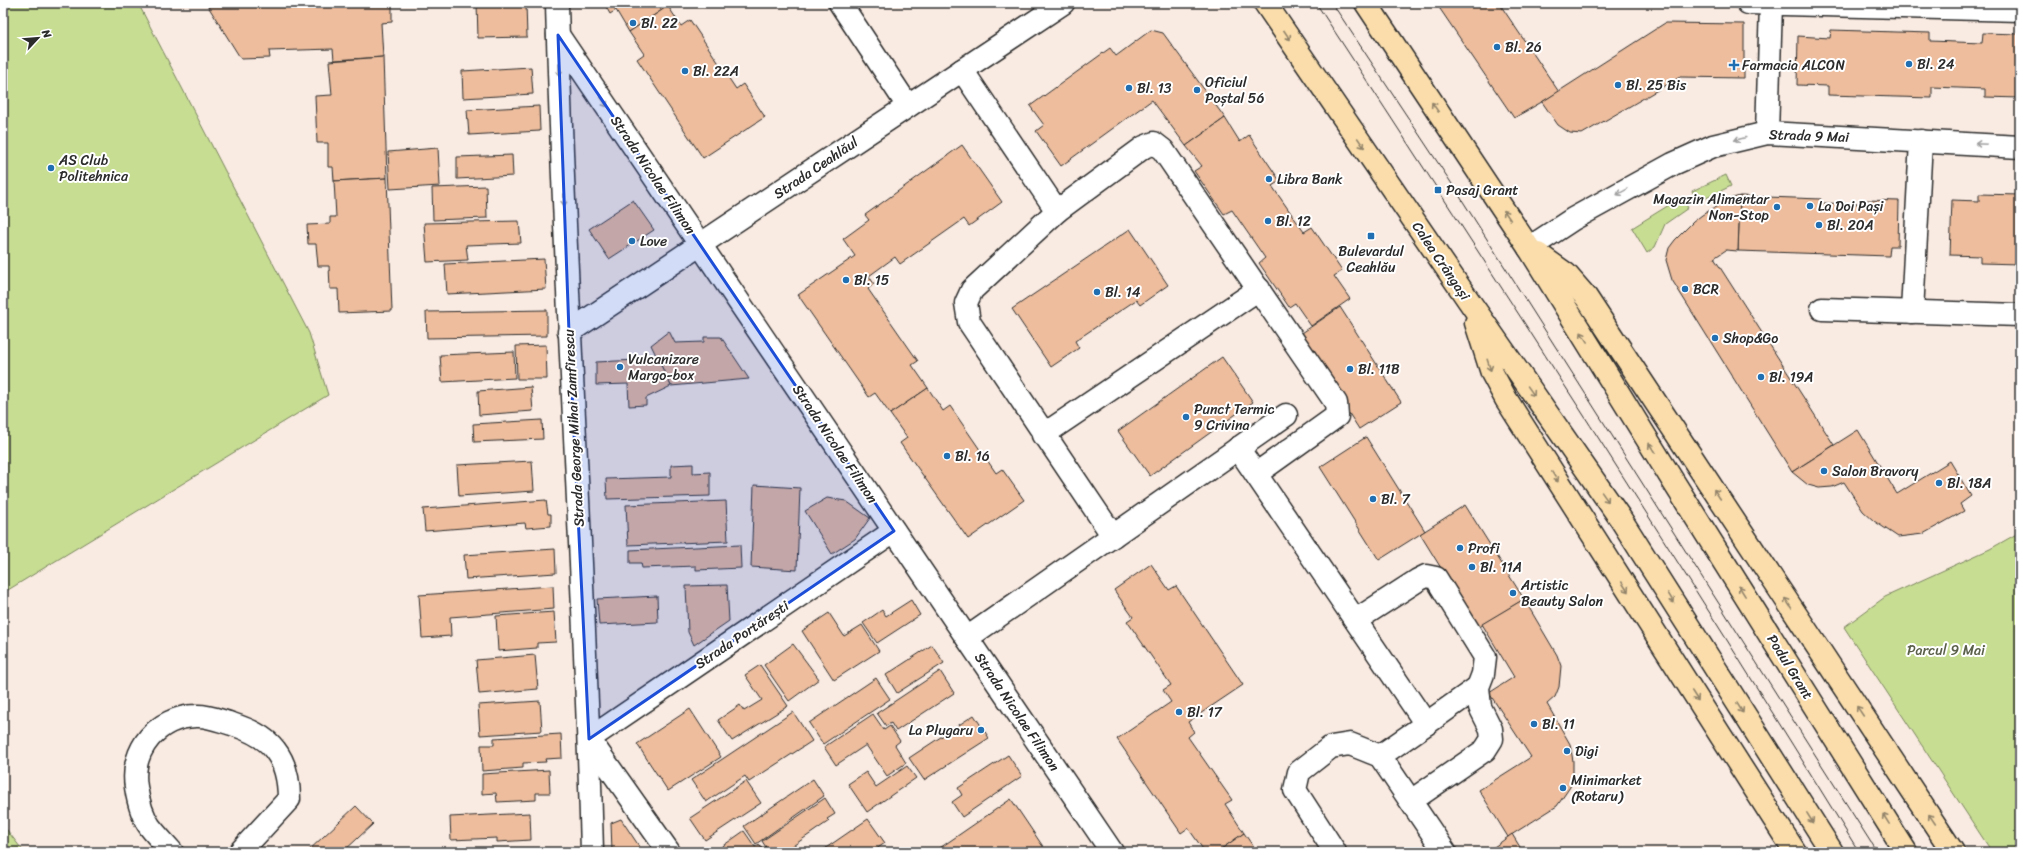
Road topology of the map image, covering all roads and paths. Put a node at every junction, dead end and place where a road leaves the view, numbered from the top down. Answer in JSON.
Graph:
{"nodes":[{"id":1,"x":557,"y":3,"type":"edge"},
{"id":2,"x":840,"y":3,"type":"edge"},
{"id":3,"x":1063,"y":3,"type":"edge"},
{"id":4,"x":1265,"y":3,"type":"edge"},
{"id":5,"x":1366,"y":3,"type":"edge"},
{"id":6,"x":1748,"y":3,"type":"edge"},
{"id":7,"x":1771,"y":4,"type":"edge"},
{"id":8,"x":2020,"y":10,"type":"edge"},
{"id":9,"x":558,"y":36,"type":"junction"},
{"id":10,"x":962,"y":70,"type":"junction"},
{"id":11,"x":908,"y":106,"type":"junction"},
{"id":12,"x":1767,"y":133,"type":"junction"},
{"id":13,"x":1921,"y":141,"type":"junction"},
{"id":14,"x":2020,"y":146,"type":"edge"},
{"id":15,"x":1057,"y":211,"type":"junction"},
{"id":16,"x":700,"y":245,"type":"junction"},
{"id":17,"x":1529,"y":248,"type":"junction"},
{"id":18,"x":1259,"y":288,"type":"junction"},
{"id":19,"x":1469,"y":301,"type":"junction"},
{"id":20,"x":1822,"y":309,"type":"dead end"},
{"id":21,"x":1912,"y":312,"type":"junction"},
{"id":22,"x":2020,"y":316,"type":"edge"},
{"id":23,"x":569,"y":332,"type":"junction"},
{"id":24,"x":1286,"y":415,"type":"dead end"},
{"id":25,"x":1043,"y":435,"type":"junction"},
{"id":26,"x":1238,"y":448,"type":"junction"},
{"id":27,"x":1256,"y":474,"type":"junction"},
{"id":28,"x":894,"y":531,"type":"junction"},
{"id":29,"x":1113,"y":536,"type":"junction"},
{"id":30,"x":1356,"y":620,"type":"junction"},
{"id":31,"x":967,"y":638,"type":"junction"},
{"id":32,"x":1478,"y":687,"type":"junction"},
{"id":33,"x":1426,"y":724,"type":"junction"},
{"id":34,"x":589,"y":739,"type":"junction"},
{"id":35,"x":1380,"y":756,"type":"junction"},
{"id":36,"x":1411,"y":801,"type":"junction"},
{"id":37,"x":172,"y":852,"type":"edge"},
{"id":38,"x":240,"y":852,"type":"edge"},
{"id":39,"x":592,"y":852,"type":"edge"},
{"id":40,"x":669,"y":852,"type":"edge"},
{"id":41,"x":1112,"y":852,"type":"edge"},
{"id":42,"x":1335,"y":852,"type":"edge"},
{"id":43,"x":1445,"y":852,"type":"edge"},
{"id":44,"x":1795,"y":852,"type":"edge"},
{"id":45,"x":1832,"y":852,"type":"edge"},
{"id":46,"x":1906,"y":852,"type":"edge"},
{"id":47,"x":1953,"y":852,"type":"edge"}],
"edges":[{"from":1,"to":9,"type":"street","name":"Strada George Mihai Zamfirescu"},
{"from":2,"to":11,"type":"street"},
{"from":3,"to":10,"type":"street","name":"Strada Ceahlăul"},
{"from":4,"to":19,"type":"main road","name":"Calea Crângași","one_way":true},
{"from":17,"to":5,"type":"main road","one_way":true},
{"from":6,"to":7,"type":"street"},
{"from":7,"to":8,"type":"street"},
{"from":7,"to":12,"type":"street"},
{"from":9,"to":16,"type":"street","name":"Strada Nicolae Filimon","one_way":true},
{"from":9,"to":23,"type":"street","name":"Strada George Mihai Zamfirescu","one_way":true},
{"from":10,"to":11,"type":"street","name":"Strada Ceahlăul"},
{"from":10,"to":15,"type":"street"},
{"from":11,"to":16,"type":"street","name":"Strada Ceahlăul"},
{"from":12,"to":13,"type":"street","name":"Strada 9 Mai"},
{"from":12,"to":17,"type":"street","name":"Strada 9 Mai","one_way":true},
{"from":14,"to":13,"type":"street","name":"Strada 9 Mai","one_way":true},
{"from":13,"to":21,"type":"street"},
{"from":15,"to":18,"type":"street"},
{"from":15,"to":25,"type":"street"},
{"from":16,"to":23,"type":"street","name":"Strada Ceahlăul"},
{"from":16,"to":28,"type":"street","name":"Strada Nicolae Filimon"},
{"from":46,"to":17,"type":"main road","name":"Podul Grant","one_way":true},
{"from":47,"to":17,"type":"main road","one_way":true},
{"from":18,"to":25,"type":"street"},
{"from":18,"to":27,"type":"street"},
{"from":19,"to":44,"type":"main road","one_way":true},
{"from":19,"to":45,"type":"main road","name":"Calea Crângași","one_way":true},
{"from":20,"to":21,"type":"street"},
{"from":21,"to":22,"type":"street"},
{"from":23,"to":34,"type":"street","name":"Strada George Mihai Zamfirescu"},
{"from":24,"to":26,"type":"street"},
{"from":25,"to":29,"type":"street"},
{"from":26,"to":27,"type":"street"},
{"from":26,"to":29,"type":"street"},
{"from":27,"to":30,"type":"street"},
{"from":28,"to":31,"type":"street","name":"Strada Nicolae Filimon"},
{"from":28,"to":34,"type":"street","name":"Strada Portărești"},
{"from":29,"to":31,"type":"street"},
{"from":30,"to":32,"type":"street"},
{"from":30,"to":33,"type":"street"},
{"from":31,"to":41,"type":"street","name":"Strada Nicolae Filimon"},
{"from":32,"to":33,"type":"street"},
{"from":32,"to":36,"type":"street"},
{"from":33,"to":35,"type":"street"},
{"from":34,"to":39,"type":"street","name":"Strada George Mihai Zamfirescu"},
{"from":34,"to":40,"type":"street"},
{"from":35,"to":36,"type":"street"},
{"from":35,"to":42,"type":"street"},
{"from":36,"to":43,"type":"street"},
{"from":37,"to":38,"type":"street"}]}
